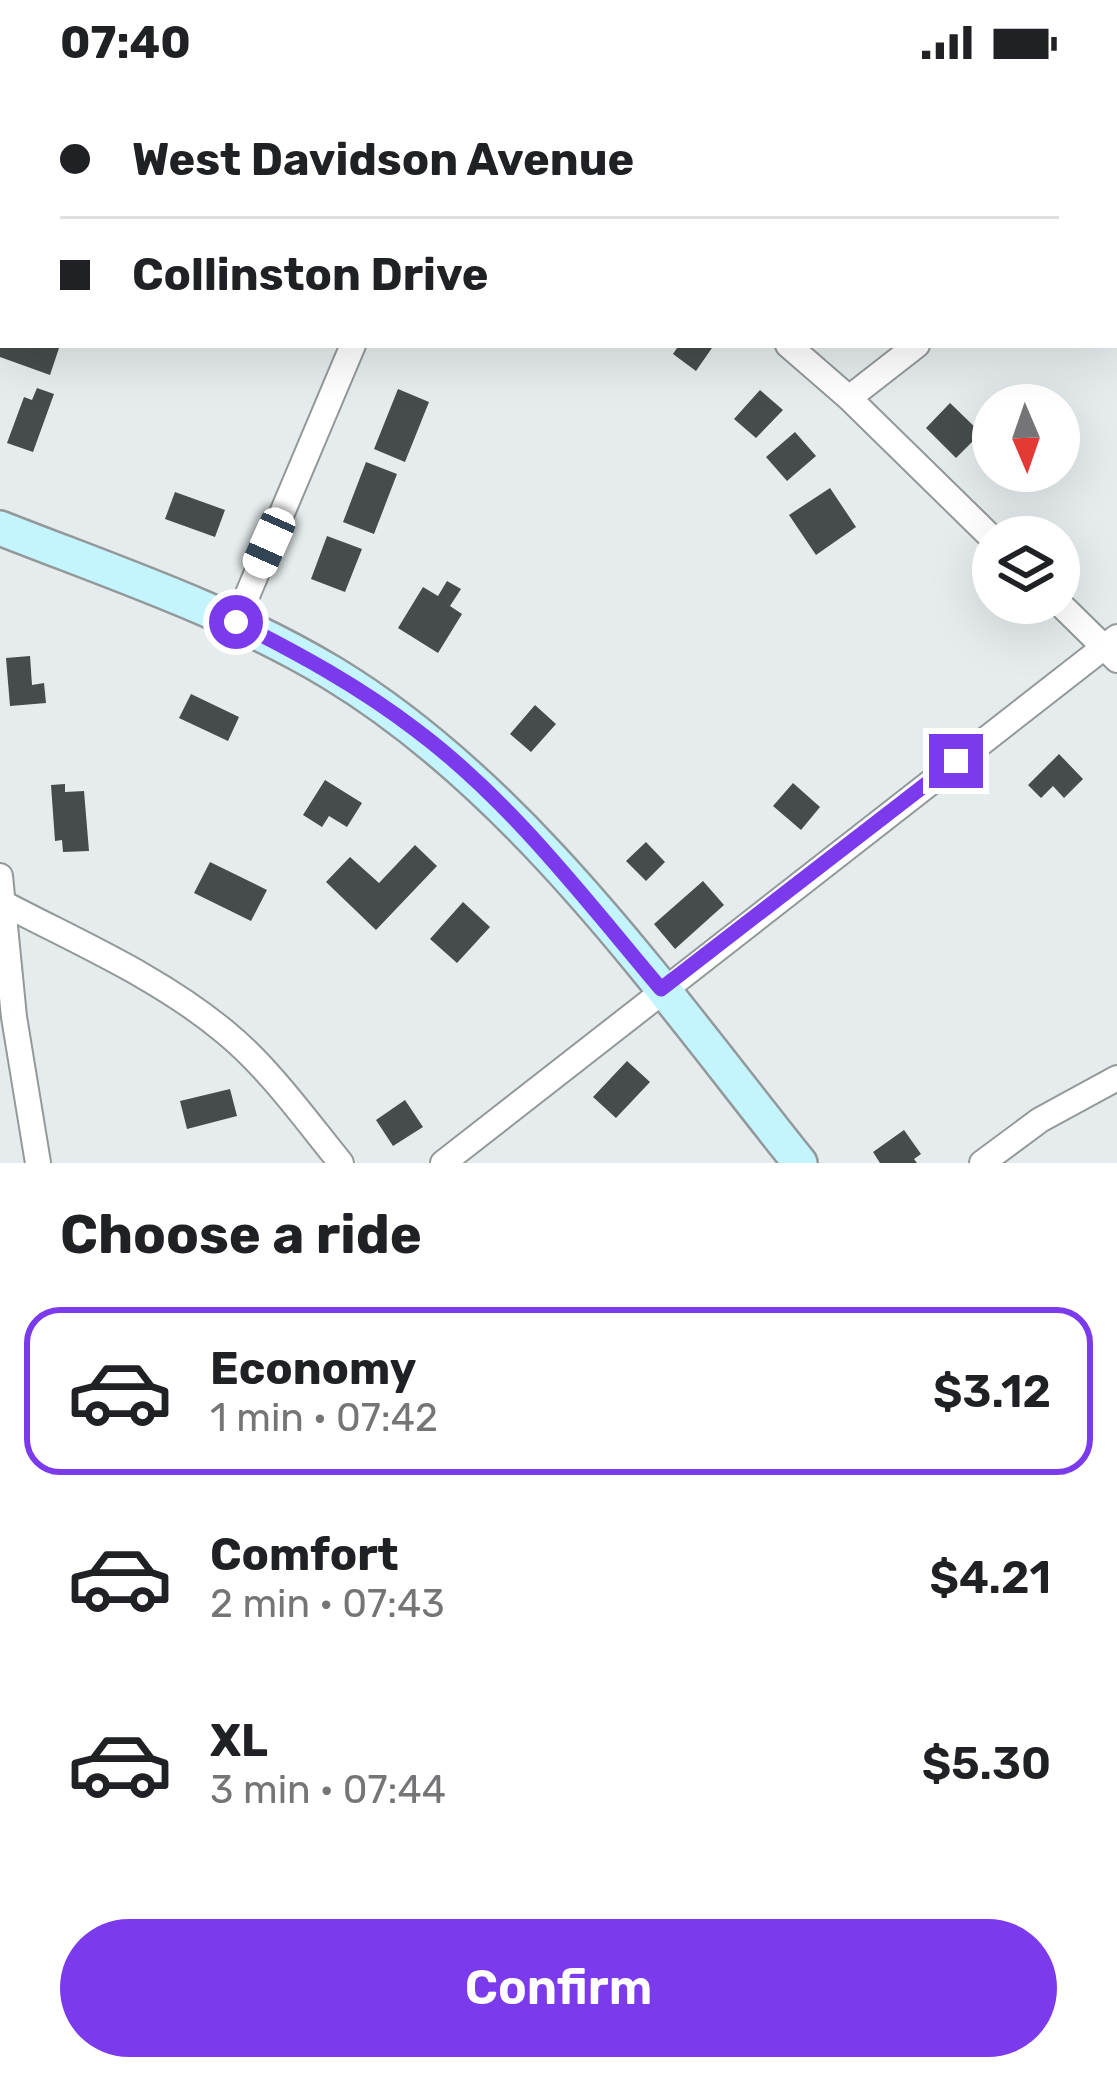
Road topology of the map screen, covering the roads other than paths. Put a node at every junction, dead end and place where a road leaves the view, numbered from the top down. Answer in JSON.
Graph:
{"nodes":[{"id":1,"x":352,"y":348,"type":"edge"},
{"id":2,"x":791,"y":348,"type":"edge"},
{"id":3,"x":913,"y":348,"type":"edge"},
{"id":4,"x":849,"y":398,"type":"junction"},
{"id":5,"x":972,"y":518,"type":"edge"},
{"id":6,"x":0,"y":528,"type":"edge"},
{"id":7,"x":1080,"y":620,"type":"edge"},
{"id":8,"x":236,"y":622,"type":"junction"},
{"id":9,"x":1113,"y":648,"type":"edge"},
{"id":10,"x":0,"y":876,"type":"edge"},
{"id":11,"x":3,"y":903,"type":"junction"},
{"id":12,"x":661,"y":989,"type":"junction"},
{"id":13,"x":1117,"y":1078,"type":"edge"},
{"id":14,"x":38,"y":1163,"type":"edge"},
{"id":15,"x":340,"y":1163,"type":"edge"},
{"id":16,"x":443,"y":1163,"type":"edge"},
{"id":17,"x":800,"y":1163,"type":"edge"},
{"id":18,"x":982,"y":1163,"type":"edge"}],
"edges":[{"from":1,"to":8,"type":"street"},
{"from":2,"to":4,"type":"street"},
{"from":3,"to":4,"type":"street"},
{"from":4,"to":5,"type":"street"},
{"from":6,"to":8,"type":"street"},
{"from":7,"to":9,"type":"street"},
{"from":8,"to":12,"type":"street"},
{"from":9,"to":12,"type":"street"},
{"from":10,"to":11,"type":"street"},
{"from":11,"to":14,"type":"street"},
{"from":11,"to":15,"type":"street"},
{"from":12,"to":16,"type":"street"},
{"from":12,"to":17,"type":"street"},
{"from":13,"to":18,"type":"street"}]}
